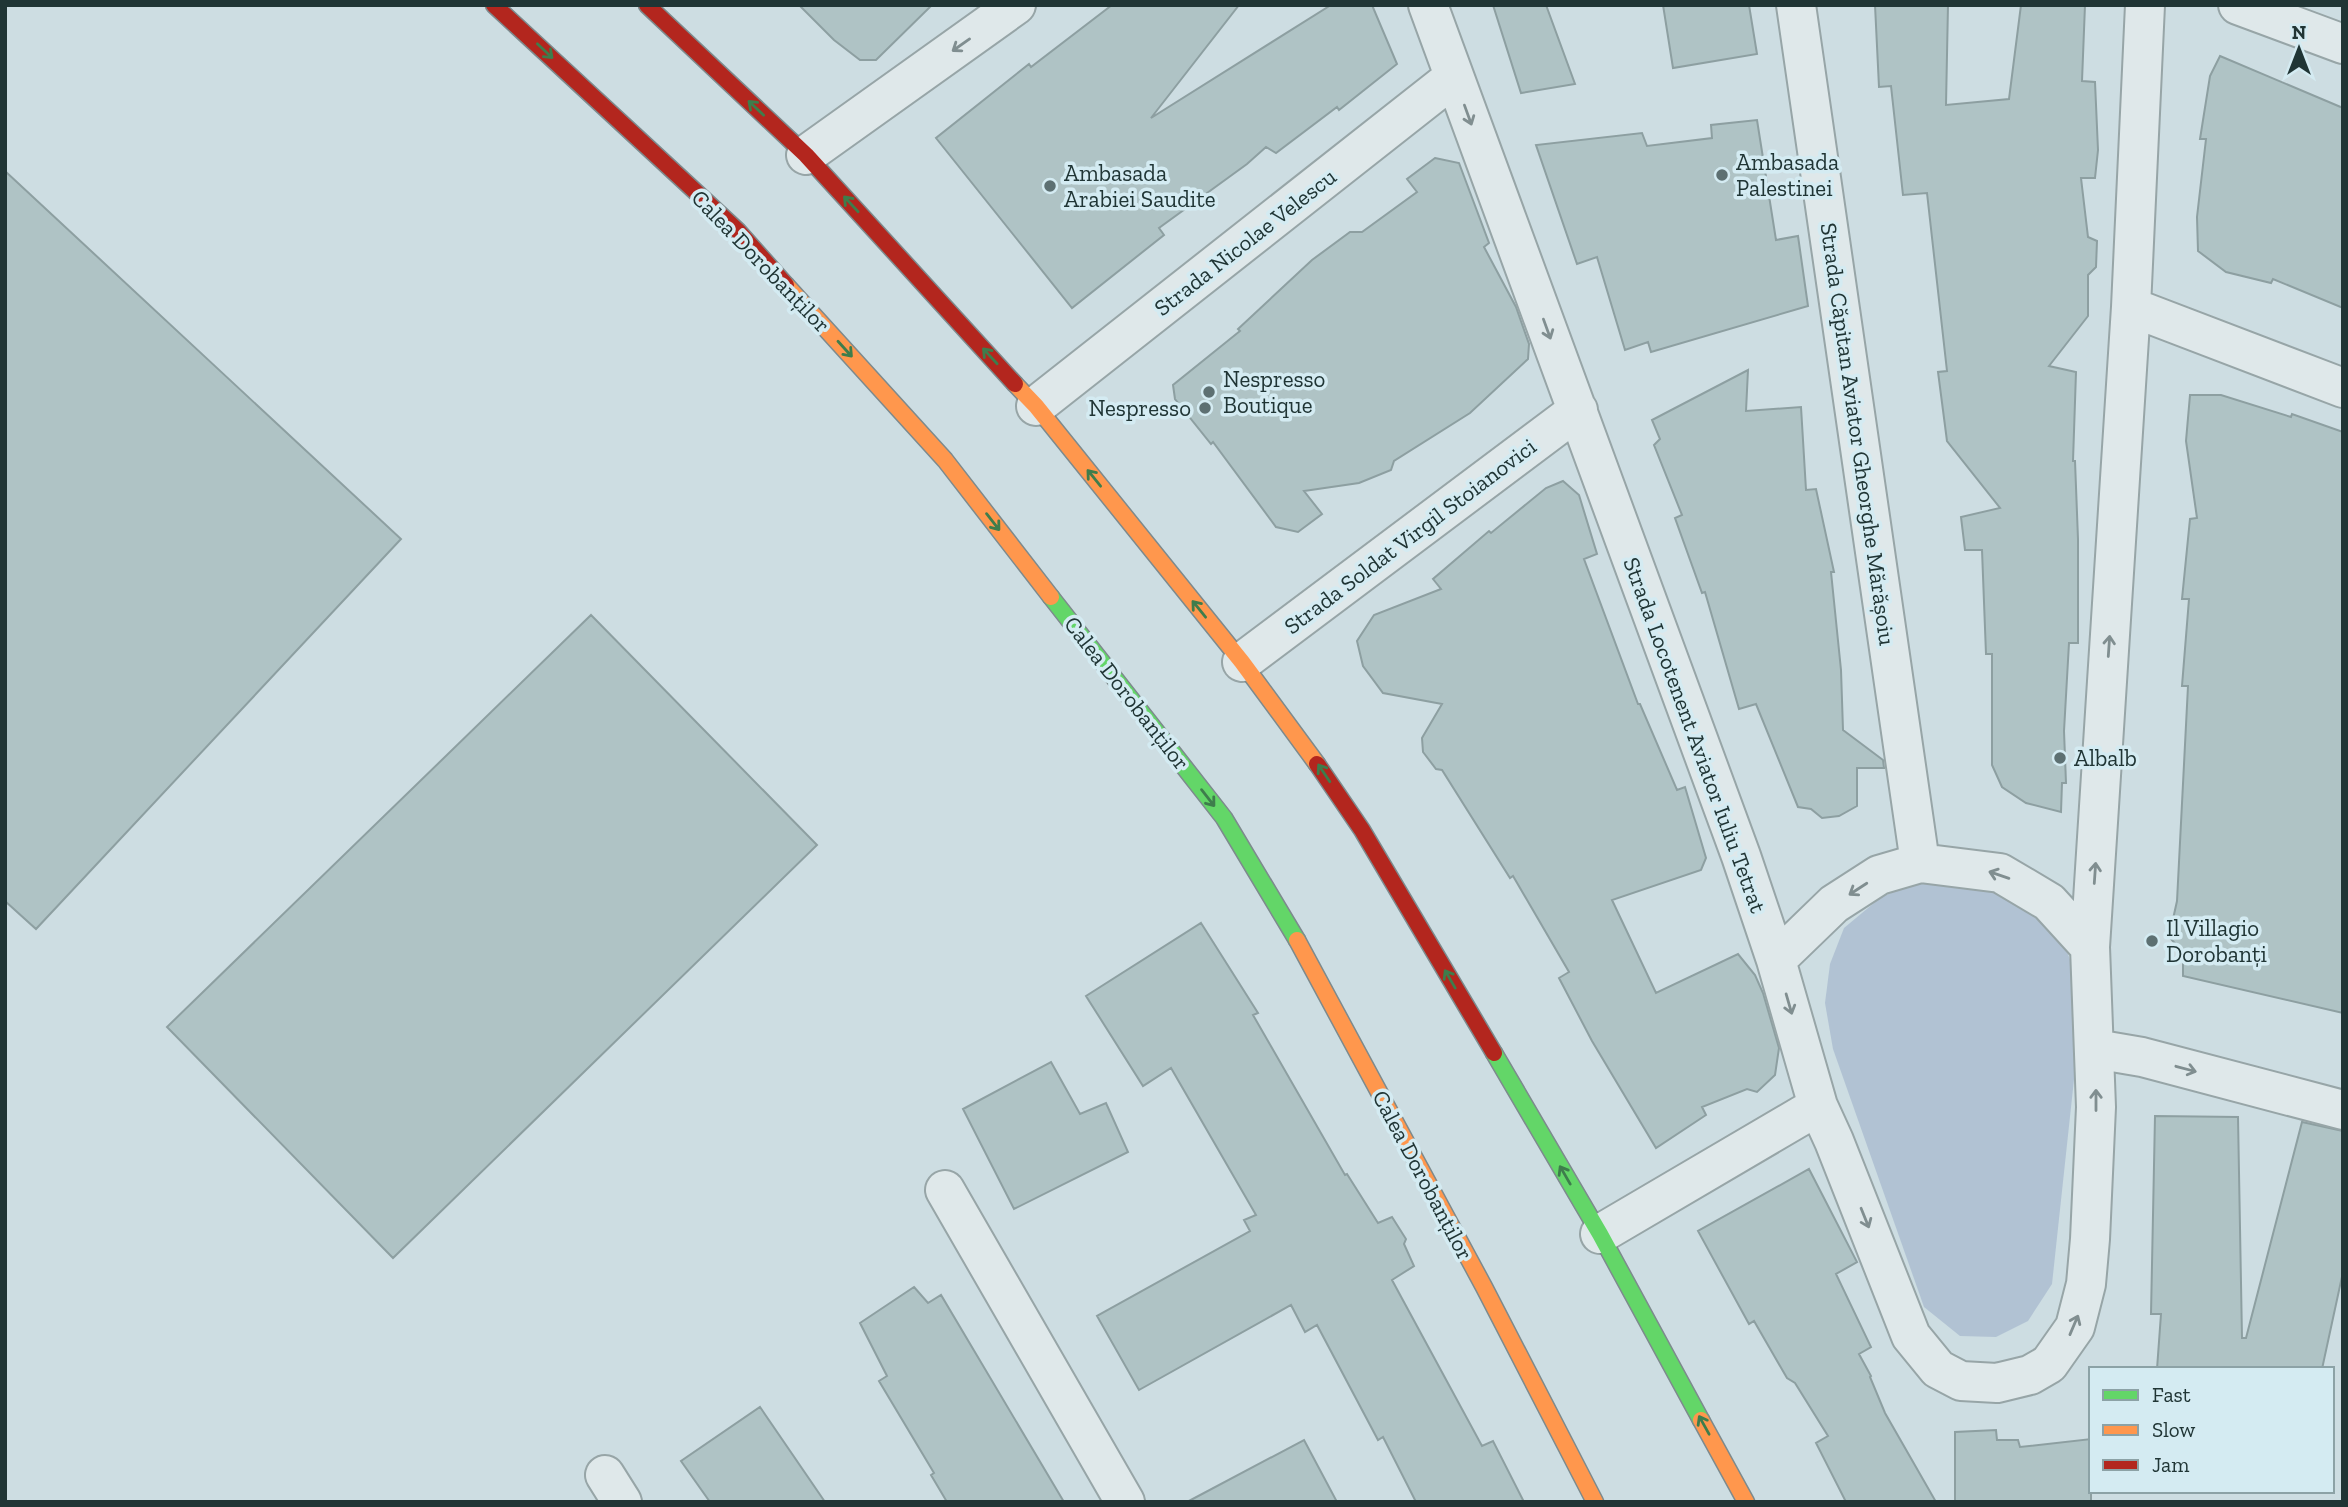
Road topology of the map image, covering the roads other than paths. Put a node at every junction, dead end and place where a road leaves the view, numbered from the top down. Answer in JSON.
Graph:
{"nodes":[{"id":1,"x":494,"y":5,"type":"edge"},
{"id":2,"x":647,"y":5,"type":"edge"},
{"id":3,"x":1016,"y":5,"type":"edge"},
{"id":4,"x":1428,"y":5,"type":"edge"},
{"id":5,"x":1796,"y":5,"type":"edge"},
{"id":6,"x":2145,"y":5,"type":"edge"},
{"id":7,"x":2238,"y":5,"type":"edge"},
{"id":8,"x":2343,"y":44,"type":"edge"},
{"id":9,"x":1454,"y":77,"type":"junction"},
{"id":10,"x":806,"y":155,"type":"junction"},
{"id":11,"x":2131,"y":307,"type":"junction"},
{"id":12,"x":2343,"y":388,"type":"edge"},
{"id":13,"x":1037,"y":407,"type":"junction"},
{"id":14,"x":1578,"y":410,"type":"junction"},
{"id":15,"x":1242,"y":662,"type":"junction"},
{"id":16,"x":1920,"y":863,"type":"junction"},
{"id":17,"x":2090,"y":947,"type":"junction"},
{"id":18,"x":1776,"y":960,"type":"junction"},
{"id":19,"x":2095,"y":1049,"type":"junction"},
{"id":20,"x":1818,"y":1106,"type":"junction"},
{"id":21,"x":2343,"y":1110,"type":"edge"},
{"id":22,"x":945,"y":1190,"type":"dead end"},
{"id":23,"x":1600,"y":1234,"type":"junction"},
{"id":24,"x":1125,"y":1502,"type":"edge"},
{"id":25,"x":1595,"y":1502,"type":"edge"},
{"id":26,"x":1746,"y":1502,"type":"edge"}],
"edges":[{"from":1,"to":25,"type":"main road","name":"Calea Dorobanților","one_way":true},
{"from":10,"to":2,"type":"main road","one_way":true},
{"from":3,"to":10,"type":"street","one_way":true},
{"from":4,"to":9,"type":"street","name":"Strada Locotenent Aviator Iuliu Tetrat"},
{"from":5,"to":16,"type":"street","name":"Strada Căpitan Aviator Gheorghe Mărășoiu"},
{"from":6,"to":11,"type":"street"},
{"from":7,"to":8,"type":"street"},
{"from":9,"to":13,"type":"street","name":"Strada Nicolae Velescu"},
{"from":9,"to":14,"type":"street","name":"Strada Locotenent Aviator Iuliu Tetrat","one_way":true},
{"from":13,"to":10,"type":"main road","one_way":true},
{"from":11,"to":12,"type":"street"},
{"from":17,"to":11,"type":"street","one_way":true},
{"from":15,"to":13,"type":"main road","one_way":true},
{"from":14,"to":15,"type":"street","name":"Strada Soldat Virgil Stoianovici"},
{"from":14,"to":18,"type":"street","name":"Strada Locotenent Aviator Iuliu Tetrat"},
{"from":23,"to":15,"type":"main road","one_way":true},
{"from":17,"to":16,"type":"street","one_way":true},
{"from":16,"to":18,"type":"street","one_way":true},
{"from":17,"to":19,"type":"street"},
{"from":18,"to":20,"type":"street","name":"Strada Locotenent Aviator Iuliu Tetrat","one_way":true},
{"from":20,"to":19,"type":"street","name":"Strada Locotenent Aviator Iuliu Tetrat","one_way":true},
{"from":19,"to":21,"type":"street","one_way":true},
{"from":20,"to":23,"type":"street"},
{"from":22,"to":24,"type":"street"},
{"from":26,"to":23,"type":"main road","one_way":true}]}
